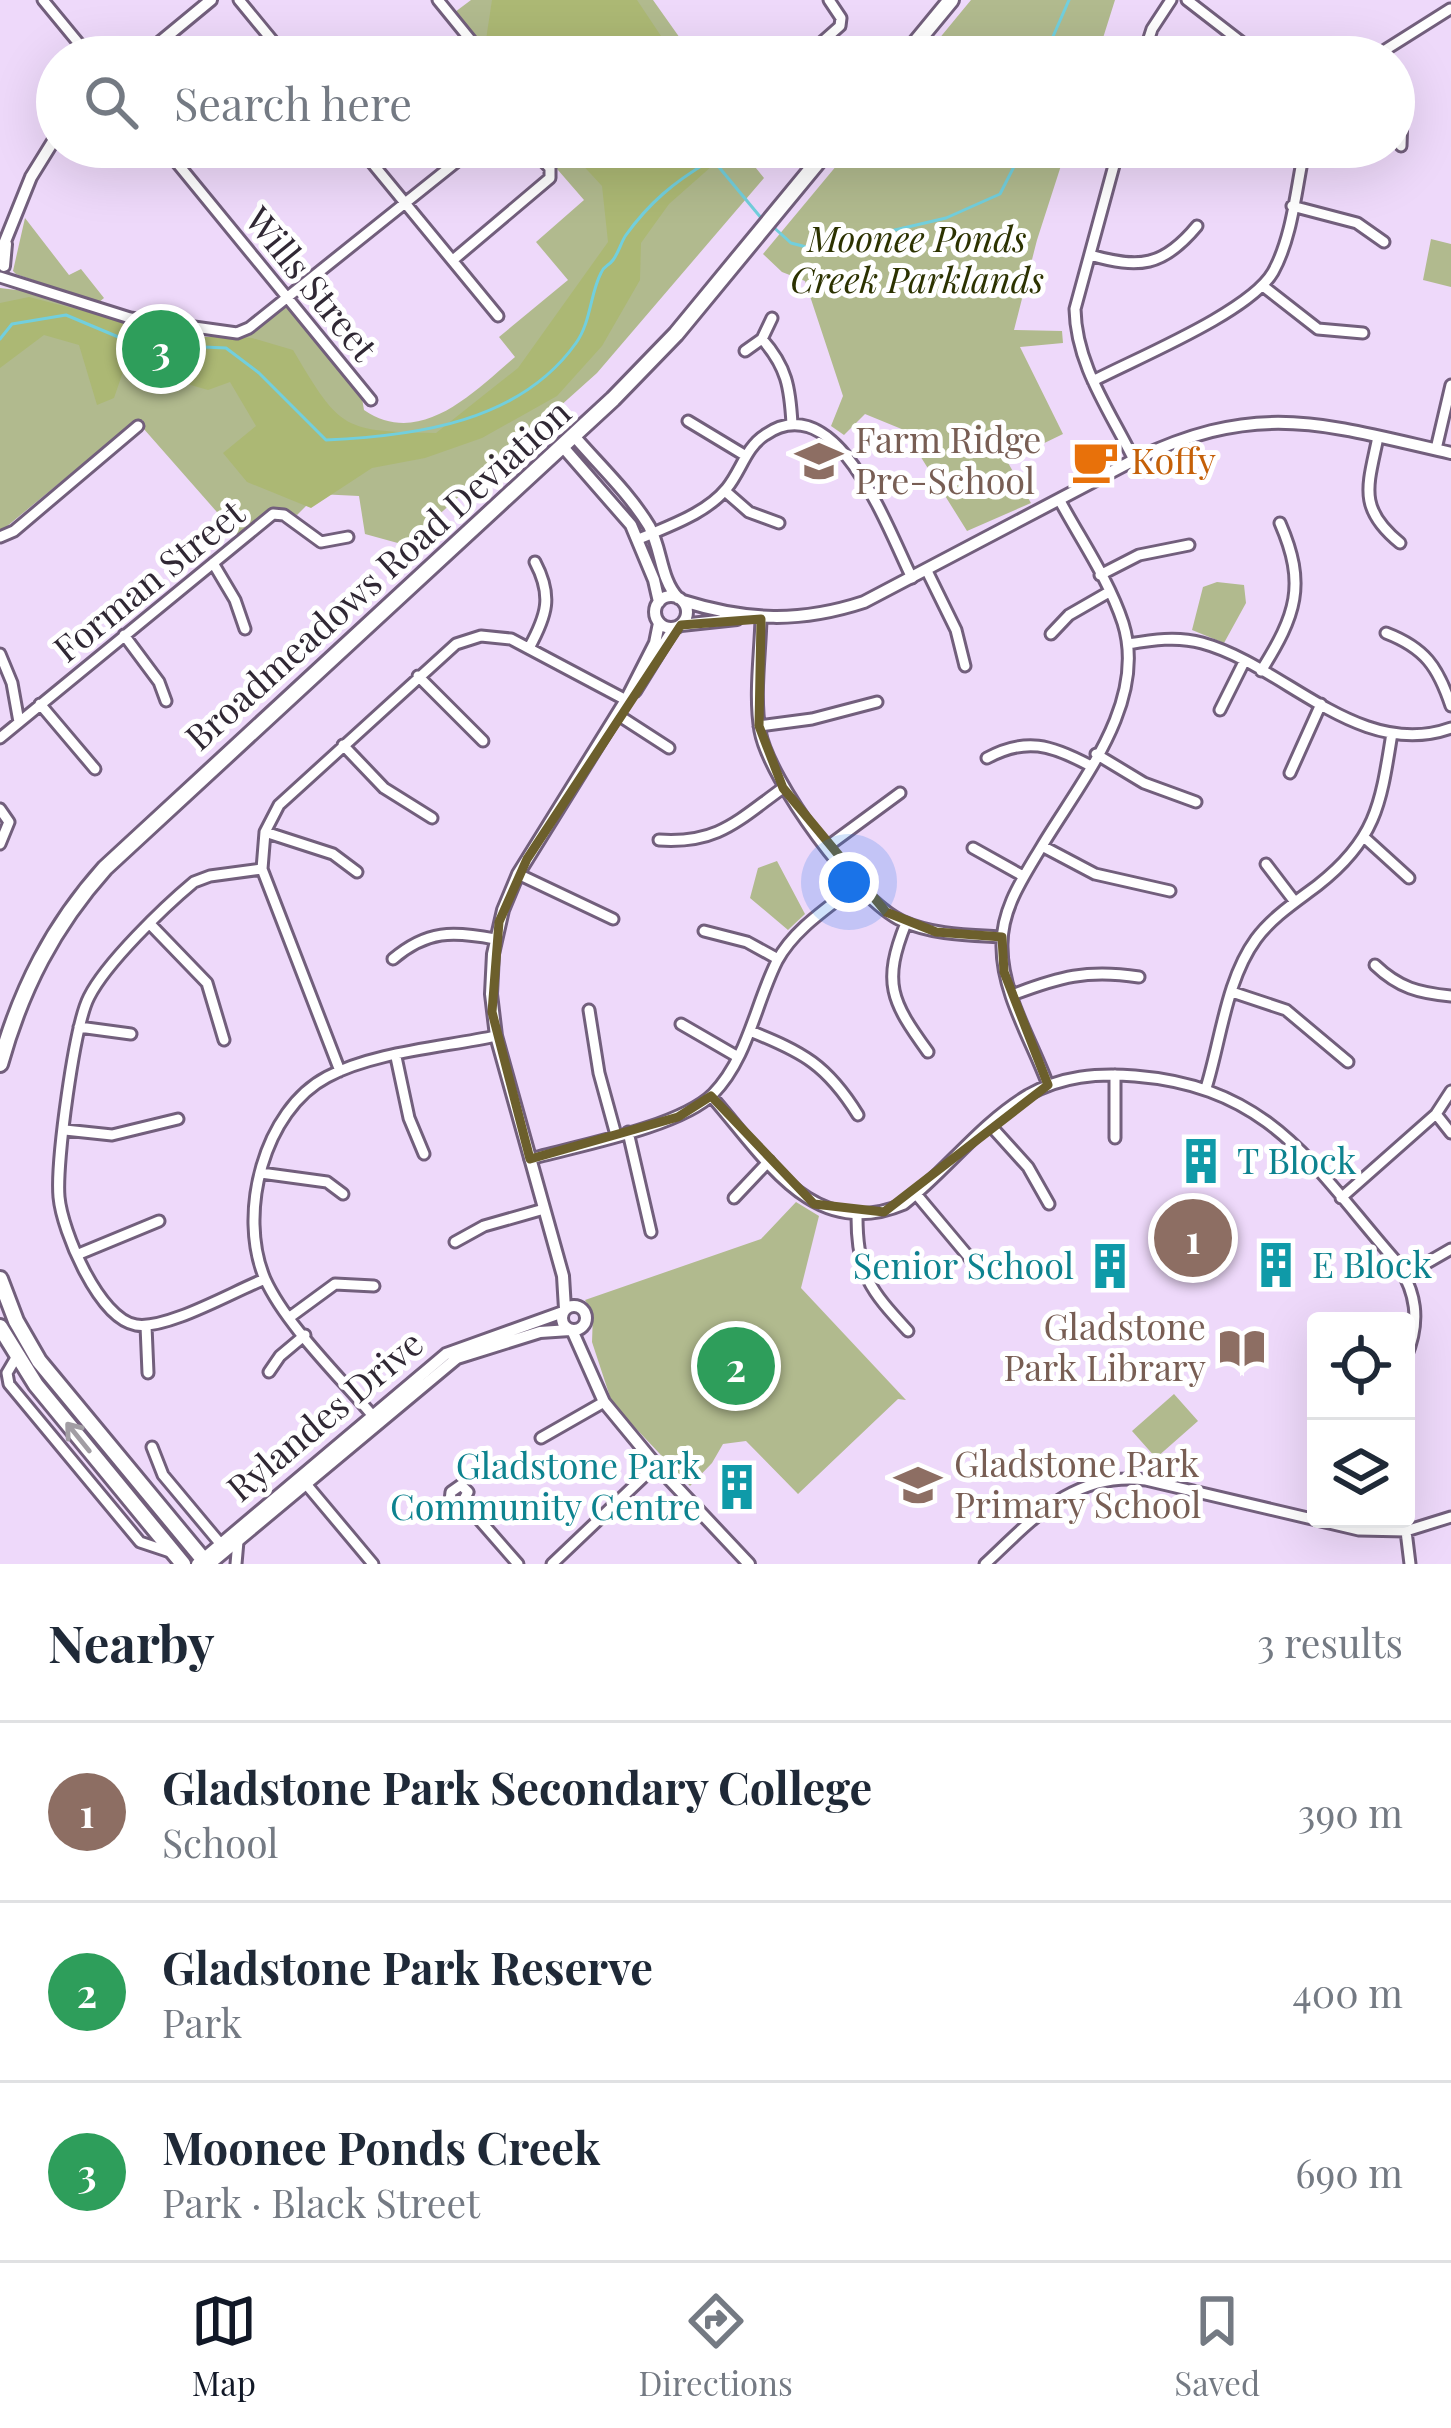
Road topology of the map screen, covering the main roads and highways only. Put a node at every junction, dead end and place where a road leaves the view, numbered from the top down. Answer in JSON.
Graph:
{"nodes":[{"id":1,"x":951,"y":0,"type":"edge"},
{"id":2,"x":921,"y":36,"type":"edge"},
{"id":3,"x":813,"y":168,"type":"edge"},
{"id":4,"x":0,"y":1064,"type":"edge"},
{"id":5,"x":0,"y":1279,"type":"edge"},
{"id":6,"x":2,"y":1337,"type":"edge"},
{"id":7,"x":178,"y":1558,"type":"edge"},
{"id":8,"x":204,"y":1562,"type":"edge"}],
"edges":[{"from":1,"to":2,"type":"main road"},
{"from":3,"to":4,"type":"main road","name":"Broadmeadows Road Deviation"},
{"from":5,"to":8,"type":"main road"},
{"from":7,"to":6,"type":"main road","one_way":true}]}
